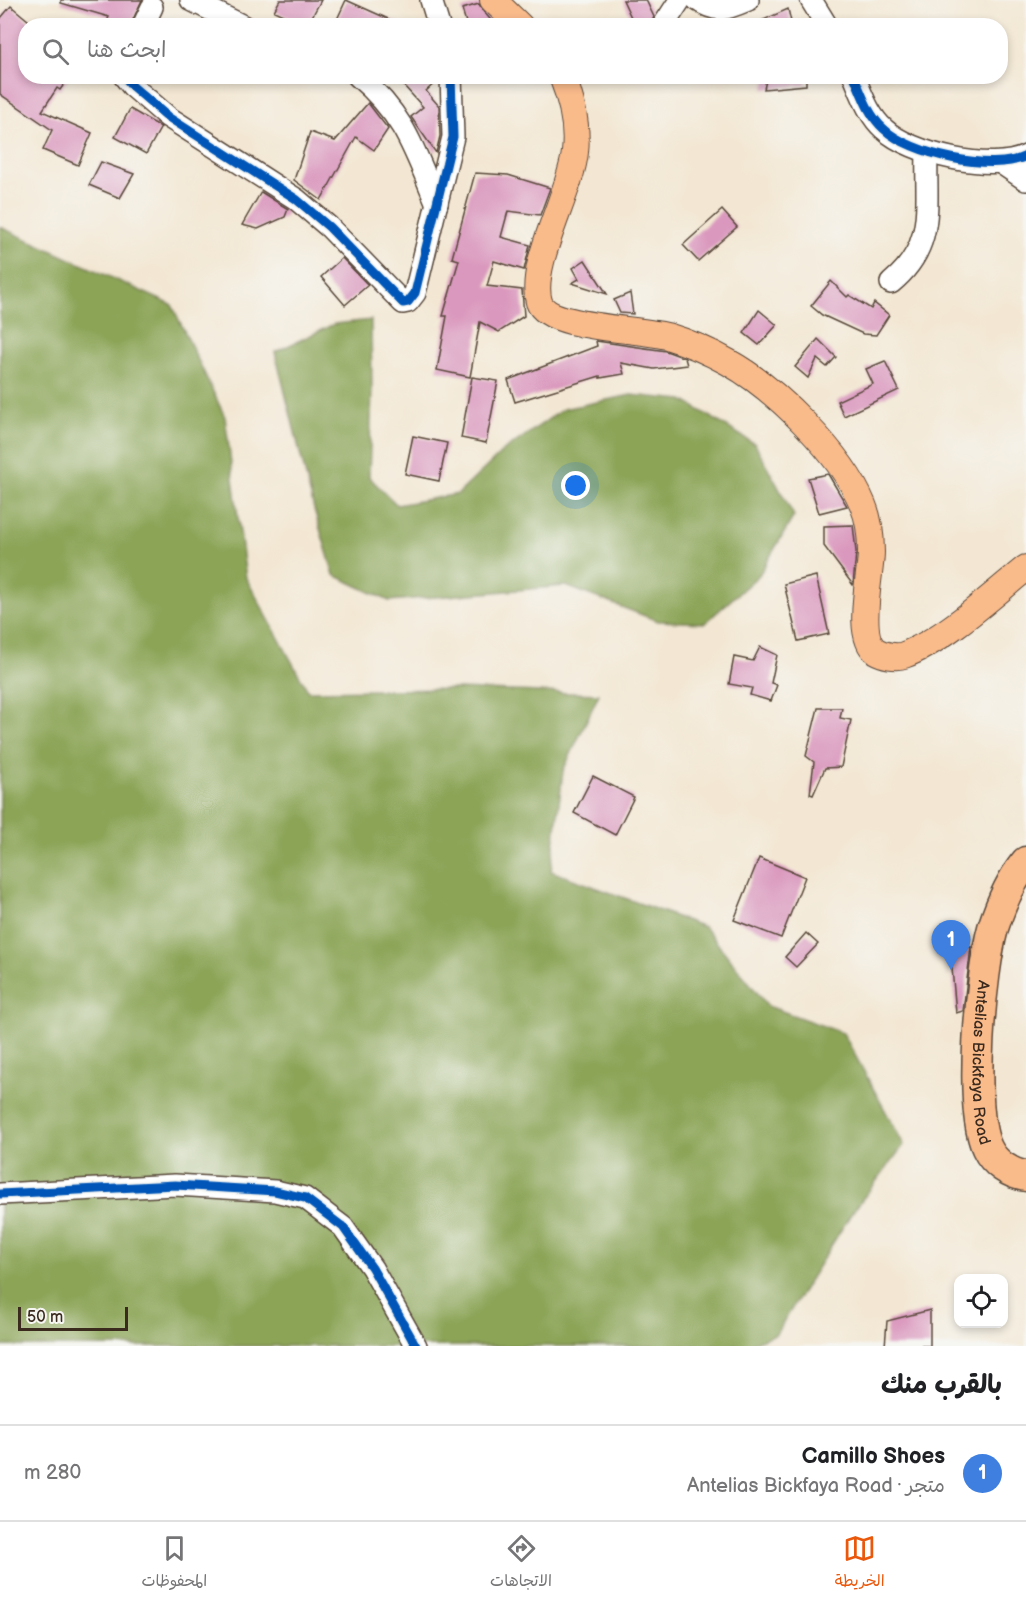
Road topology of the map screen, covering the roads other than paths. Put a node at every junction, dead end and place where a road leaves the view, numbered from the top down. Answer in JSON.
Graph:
{"nodes":[{"id":1,"x":191,"y":0,"type":"edge"},
{"id":2,"x":430,"y":0,"type":"edge"},
{"id":3,"x":493,"y":0,"type":"edge"},
{"id":4,"x":680,"y":0,"type":"edge"},
{"id":5,"x":697,"y":0,"type":"edge"},
{"id":6,"x":748,"y":0,"type":"edge"},
{"id":7,"x":811,"y":0,"type":"edge"},
{"id":8,"x":227,"y":18,"type":"edge"},
{"id":9,"x":436,"y":18,"type":"edge"},
{"id":10,"x":512,"y":18,"type":"edge"},
{"id":11,"x":668,"y":18,"type":"edge"},
{"id":12,"x":822,"y":18,"type":"edge"},
{"id":13,"x":130,"y":84,"type":"edge"},
{"id":14,"x":366,"y":84,"type":"edge"},
{"id":15,"x":451,"y":84,"type":"edge"},
{"id":16,"x":565,"y":84,"type":"edge"},
{"id":17,"x":858,"y":84,"type":"edge"},
{"id":18,"x":927,"y":152,"type":"junction"},
{"id":19,"x":1026,"y":156,"type":"edge"},
{"id":20,"x":1000,"y":163,"type":"junction"},
{"id":21,"x":1026,"y":180,"type":"edge"},
{"id":22,"x":437,"y":204,"type":"junction"},
{"id":23,"x":891,"y":283,"type":"dead end"},
{"id":24,"x":1026,"y":568,"type":"edge"},
{"id":25,"x":1026,"y":862,"type":"edge"},
{"id":26,"x":1015,"y":895,"type":"edge"},
{"id":27,"x":1026,"y":1176,"type":"edge"},
{"id":28,"x":0,"y":1194,"type":"edge"},
{"id":29,"x":416,"y":1346,"type":"edge"}],
"edges":[{"from":1,"to":8,"type":"street"},
{"from":2,"to":9,"type":"street"},
{"from":3,"to":10,"type":"main road"},
{"from":4,"to":11,"type":"street"},
{"from":5,"to":6,"type":"street"},
{"from":7,"to":12,"type":"street"},
{"from":13,"to":22,"type":"street"},
{"from":14,"to":22,"type":"street"},
{"from":15,"to":22,"type":"street"},
{"from":16,"to":24,"type":"main road"},
{"from":17,"to":18,"type":"street"},
{"from":18,"to":20,"type":"street"},
{"from":18,"to":23,"type":"street"},
{"from":19,"to":20,"type":"street"},
{"from":20,"to":21,"type":"street"},
{"from":25,"to":26,"type":"highway","name":"Antelias Bickfaya Road"},
{"from":26,"to":27,"type":"highway","name":"Antelias Bickfaya Road"},
{"from":28,"to":29,"type":"street"}]}
